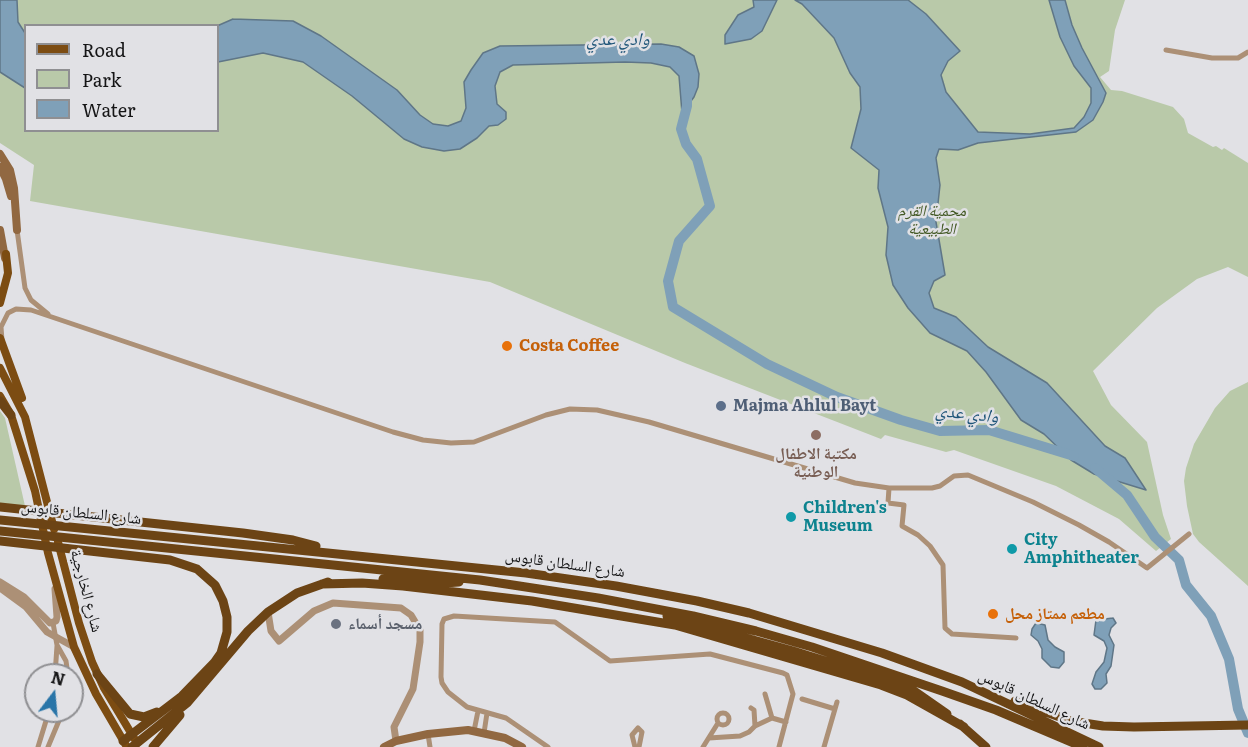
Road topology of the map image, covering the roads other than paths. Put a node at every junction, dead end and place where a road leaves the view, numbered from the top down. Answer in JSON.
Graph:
{"nodes":[{"id":1,"x":1166,"y":50,"type":"dead end"},
{"id":2,"x":1248,"y":52,"type":"edge"},
{"id":3,"x":0,"y":154,"type":"edge"},
{"id":4,"x":0,"y":166,"type":"edge"},
{"id":5,"x":0,"y":230,"type":"edge"},
{"id":6,"x":17,"y":230,"type":"junction"},
{"id":7,"x":6,"y":254,"type":"junction"},
{"id":8,"x":0,"y":286,"type":"edge"},
{"id":9,"x":0,"y":303,"type":"edge"},
{"id":10,"x":52,"y":317,"type":"junction"},
{"id":11,"x":1,"y":342,"type":"edge"},
{"id":12,"x":0,"y":368,"type":"edge"},
{"id":13,"x":0,"y":396,"type":"edge"},
{"id":14,"x":0,"y":401,"type":"edge"},
{"id":15,"x":11,"y":415,"type":"junction"},
{"id":16,"x":25,"y":417,"type":"junction"},
{"id":17,"x":889,"y":488,"type":"junction"},
{"id":18,"x":0,"y":507,"type":"edge"},
{"id":19,"x":0,"y":520,"type":"edge"},
{"id":20,"x":0,"y":531,"type":"edge"},
{"id":21,"x":1189,"y":534,"type":"dead end"},
{"id":22,"x":0,"y":541,"type":"edge"},
{"id":23,"x":0,"y":548,"type":"edge"},
{"id":24,"x":62,"y":548,"type":"junction"},
{"id":25,"x":347,"y":553,"type":"junction"},
{"id":26,"x":52,"y":566,"type":"junction"},
{"id":27,"x":480,"y":580,"type":"junction"},
{"id":28,"x":0,"y":582,"type":"edge"},
{"id":29,"x":322,"y":584,"type":"junction"},
{"id":30,"x":0,"y":588,"type":"edge"},
{"id":31,"x":598,"y":598,"type":"junction"},
{"id":32,"x":268,"y":612,"type":"junction"},
{"id":33,"x":53,"y":623,"type":"junction"},
{"id":34,"x":248,"y":631,"type":"junction"},
{"id":35,"x":271,"y":631,"type":"junction"},
{"id":36,"x":1016,"y":638,"type":"dead end"},
{"id":37,"x":57,"y":642,"type":"junction"},
{"id":38,"x":74,"y":647,"type":"junction"},
{"id":39,"x":56,"y":663,"type":"edge"},
{"id":40,"x":66,"y":663,"type":"edge"},
{"id":41,"x":97,"y":674,"type":"junction"},
{"id":42,"x":962,"y":682,"type":"junction"},
{"id":43,"x":765,"y":694,"type":"dead end"},
{"id":44,"x":802,"y":699,"type":"dead end"},
{"id":45,"x":185,"y":700,"type":"junction"},
{"id":46,"x":837,"y":702,"type":"dead end"},
{"id":47,"x":751,"y":708,"type":"dead end"},
{"id":48,"x":835,"y":710,"type":"junction"},
{"id":49,"x":478,"y":711,"type":"junction"},
{"id":50,"x":488,"y":713,"type":"junction"},
{"id":51,"x":772,"y":718,"type":"junction"},
{"id":52,"x":786,"y":722,"type":"junction"},
{"id":53,"x":45,"y":723,"type":"edge"},
{"id":54,"x":58,"y":723,"type":"edge"},
{"id":55,"x":718,"y":723,"type":"dead end"},
{"id":56,"x":1248,"y":725,"type":"edge"},
{"id":57,"x":755,"y":726,"type":"junction"},
{"id":58,"x":964,"y":727,"type":"junction"},
{"id":59,"x":474,"y":731,"type":"junction"},
{"id":60,"x":484,"y":733,"type":"junction"},
{"id":61,"x":428,"y":734,"type":"junction"},
{"id":62,"x":709,"y":738,"type":"junction"},
{"id":63,"x":396,"y":741,"type":"junction"},
{"id":64,"x":135,"y":743,"type":"edge"},
{"id":65,"x":125,"y":744,"type":"edge"},
{"id":66,"x":38,"y":747,"type":"edge"},
{"id":67,"x":48,"y":747,"type":"edge"},
{"id":68,"x":153,"y":747,"type":"edge"},
{"id":69,"x":384,"y":747,"type":"edge"},
{"id":70,"x":430,"y":747,"type":"edge"},
{"id":71,"x":522,"y":747,"type":"edge"},
{"id":72,"x":548,"y":747,"type":"edge"},
{"id":73,"x":703,"y":747,"type":"edge"},
{"id":74,"x":779,"y":747,"type":"edge"},
{"id":75,"x":824,"y":747,"type":"edge"},
{"id":76,"x":986,"y":747,"type":"edge"},
{"id":77,"x":1083,"y":747,"type":"edge"},
{"id":78,"x":1099,"y":747,"type":"edge"}],
"edges":[{"from":1,"to":2,"type":"street"},
{"from":3,"to":6,"type":"main road"},
{"from":4,"to":6,"type":"main road"},
{"from":5,"to":7,"type":"main road"},
{"from":6,"to":10,"type":"street"},
{"from":7,"to":8,"type":"main road"},
{"from":7,"to":9,"type":"main road"},
{"from":10,"to":11,"type":"street"},
{"from":10,"to":17,"type":"street"},
{"from":11,"to":16,"type":"main road"},
{"from":12,"to":16,"type":"main road","name":"شارع الخارجية"},
{"from":13,"to":15,"type":"main road","name":"شارع الخارجية"},
{"from":14,"to":15,"type":"highway"},
{"from":15,"to":26,"type":"main road","name":"شارع الخارجية"},
{"from":16,"to":41,"type":"main road","name":"شارع الخارجية"},
{"from":17,"to":21,"type":"street"},
{"from":17,"to":36,"type":"street"},
{"from":18,"to":25,"type":"highway"},
{"from":19,"to":25,"type":"highway","name":"شارع السلطان قابوس"},
{"from":20,"to":27,"type":"highway","name":"شارع السلطان قابوس"},
{"from":22,"to":24,"type":"highway"},
{"from":23,"to":24,"type":"highway"},
{"from":24,"to":45,"type":"highway"},
{"from":25,"to":42,"type":"highway","name":"شارع السلطان قابوس"},
{"from":26,"to":33,"type":"street"},
{"from":26,"to":38,"type":"main road","name":"شارع الخارجية"},
{"from":27,"to":29,"type":"highway"},
{"from":27,"to":31,"type":"highway","name":"شارع السلطان قابوس"},
{"from":28,"to":33,"type":"street"},
{"from":29,"to":32,"type":"highway"},
{"from":29,"to":58,"type":"highway"},
{"from":30,"to":37,"type":"street"},
{"from":31,"to":58,"type":"highway"},
{"from":31,"to":77,"type":"highway","name":"شارع السلطان قابوس"},
{"from":32,"to":34,"type":"highway"},
{"from":32,"to":35,"type":"street"},
{"from":33,"to":37,"type":"street"},
{"from":34,"to":35,"type":"street"},
{"from":34,"to":45,"type":"highway"},
{"from":35,"to":63,"type":"street"},
{"from":37,"to":38,"type":"street"},
{"from":37,"to":39,"type":"street"},
{"from":37,"to":40,"type":"street"},
{"from":38,"to":65,"type":"main road","name":"شارع الخارجية"},
{"from":41,"to":45,"type":"highway"},
{"from":41,"to":64,"type":"main road","name":"شارع الخارجية"},
{"from":42,"to":56,"type":"highway"},
{"from":42,"to":78,"type":"highway","name":"شارع السلطان قابوس"},
{"from":43,"to":51,"type":"street"},
{"from":44,"to":48,"type":"street"},
{"from":45,"to":64,"type":"highway"},
{"from":45,"to":68,"type":"highway"},
{"from":46,"to":48,"type":"street"},
{"from":47,"to":57,"type":"street"},
{"from":48,"to":75,"type":"street"},
{"from":49,"to":50,"type":"street"},
{"from":49,"to":52,"type":"street"},
{"from":49,"to":59,"type":"street"},
{"from":50,"to":60,"type":"street"},
{"from":50,"to":72,"type":"street"},
{"from":51,"to":52,"type":"street"},
{"from":51,"to":57,"type":"street"},
{"from":52,"to":74,"type":"street"},
{"from":53,"to":66,"type":"street"},
{"from":54,"to":67,"type":"street"},
{"from":55,"to":62,"type":"street"},
{"from":57,"to":62,"type":"street"},
{"from":58,"to":76,"type":"highway"},
{"from":59,"to":60,"type":"main road"},
{"from":59,"to":61,"type":"main road"},
{"from":60,"to":71,"type":"main road"},
{"from":61,"to":63,"type":"main road"},
{"from":61,"to":70,"type":"street"},
{"from":62,"to":73,"type":"street"},
{"from":63,"to":69,"type":"main road"},
{"from":64,"to":65,"type":"highway"}]}
